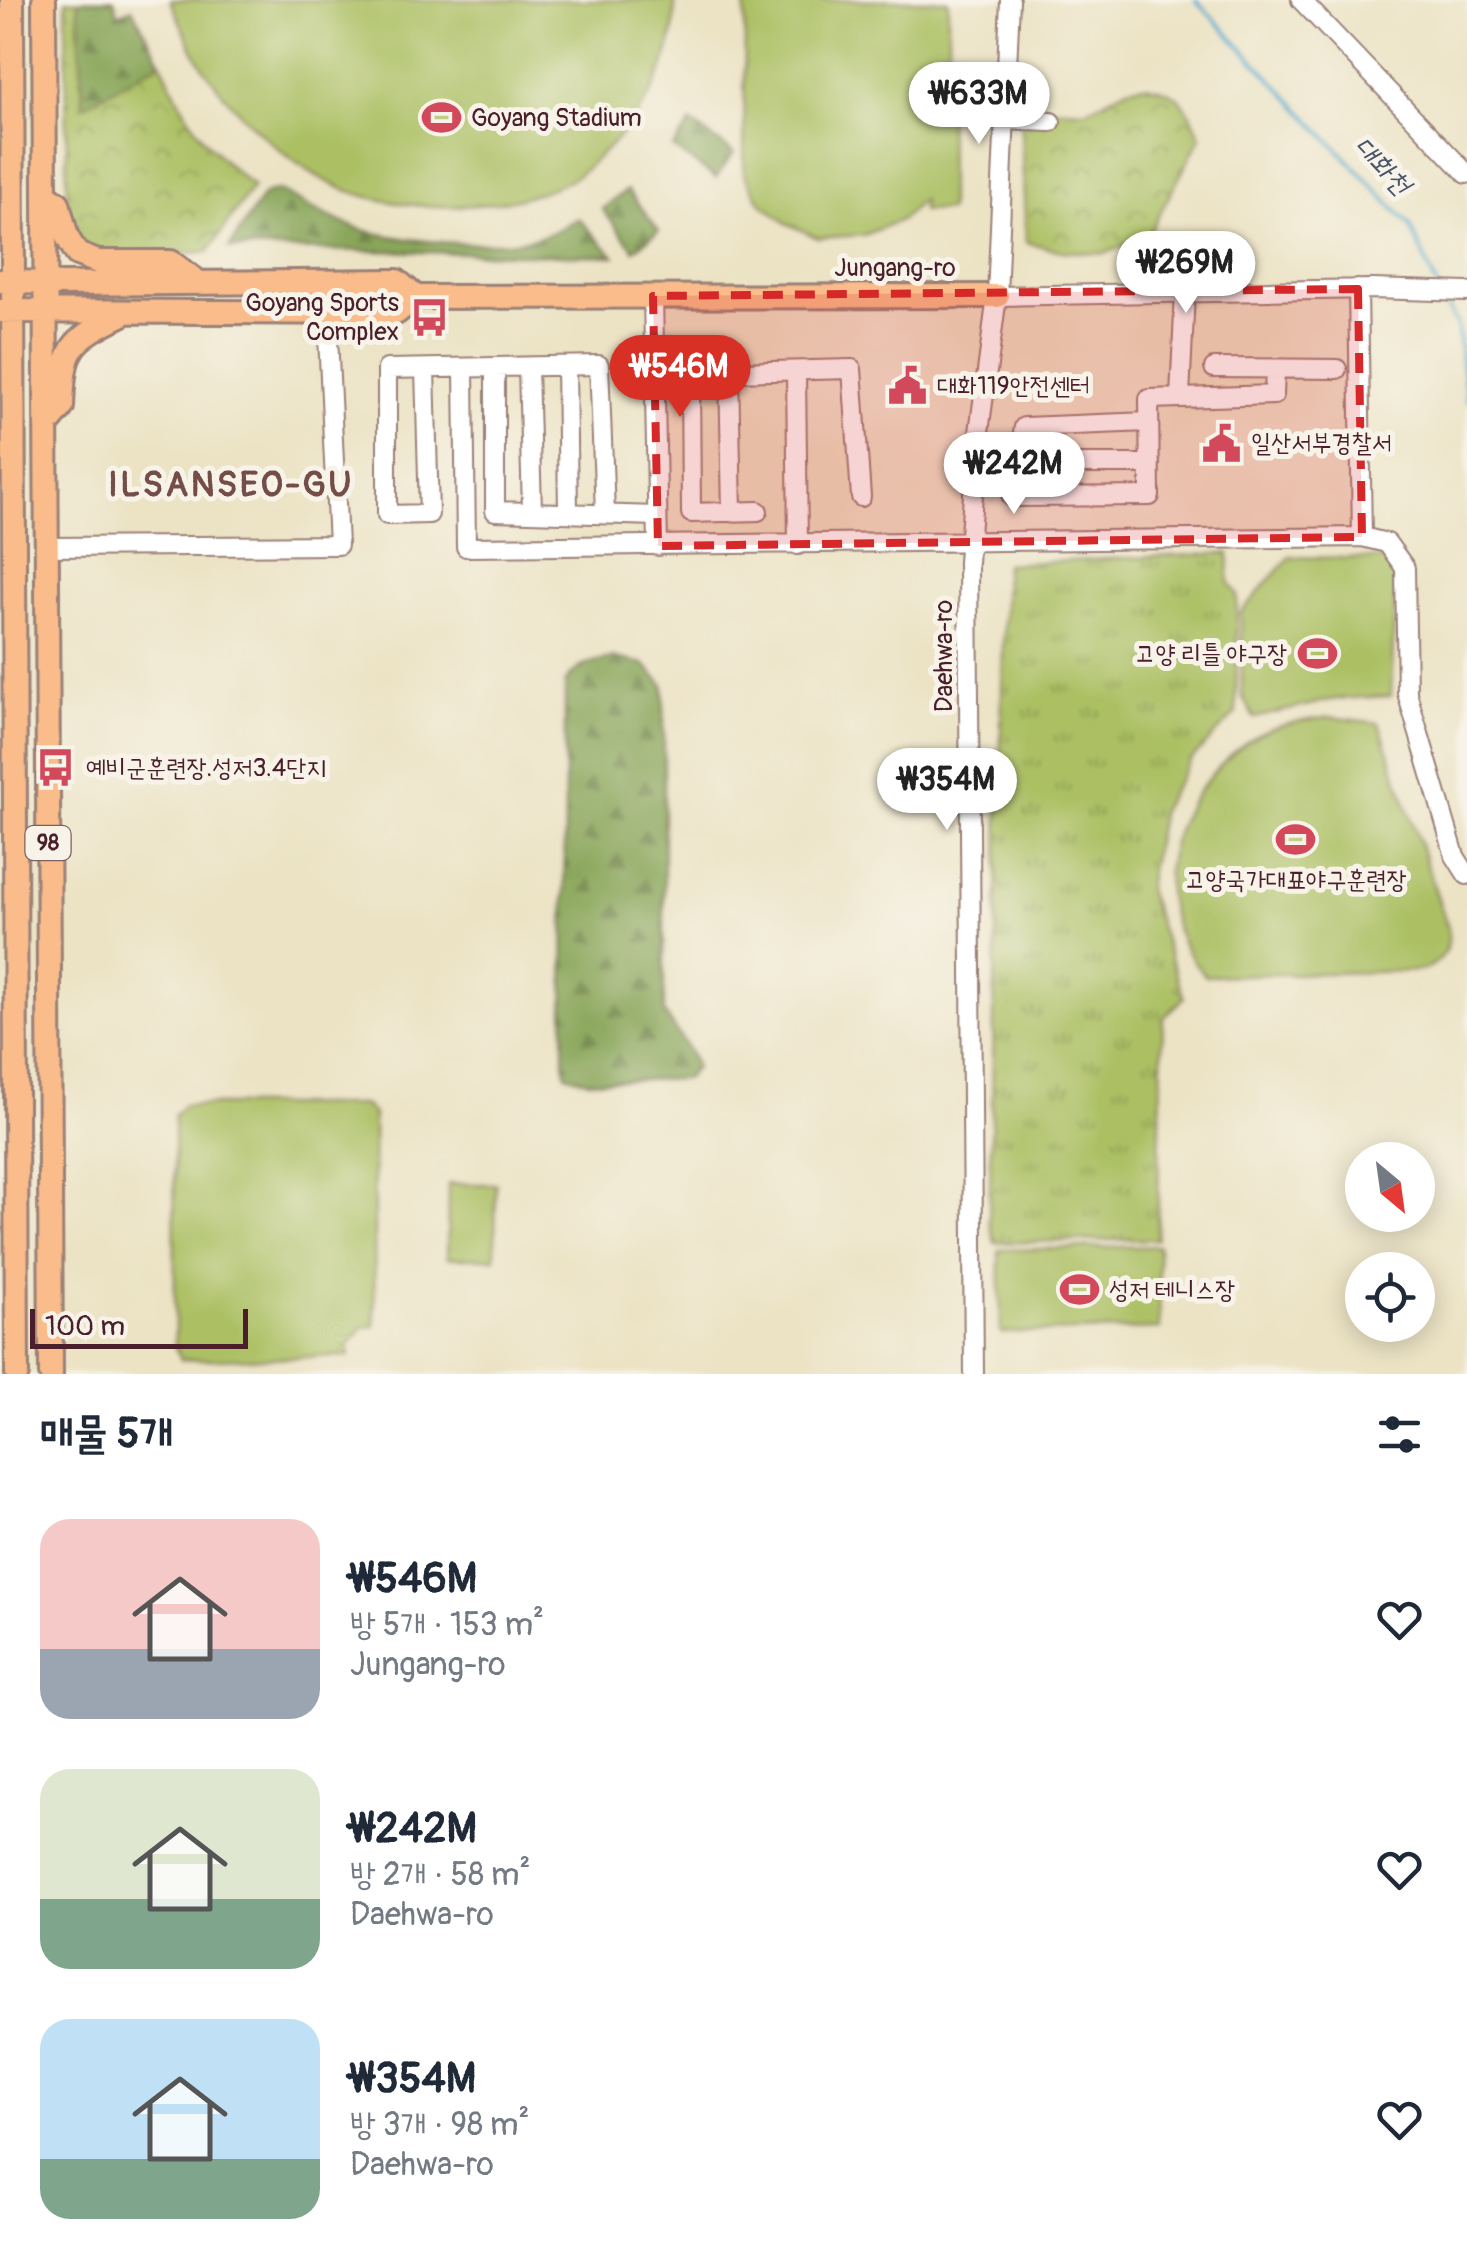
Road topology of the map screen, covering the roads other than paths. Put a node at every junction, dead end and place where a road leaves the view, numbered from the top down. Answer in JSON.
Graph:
{"nodes":[{"id":1,"x":12,"y":0,"type":"edge"},
{"id":2,"x":44,"y":0,"type":"edge"},
{"id":3,"x":1010,"y":0,"type":"edge"},
{"id":4,"x":1301,"y":0,"type":"edge"},
{"id":5,"x":6,"y":67,"type":"edge"},
{"id":6,"x":1004,"y":120,"type":"junction"},
{"id":7,"x":1051,"y":122,"type":"dead end"},
{"id":8,"x":1467,"y":174,"type":"edge"},
{"id":9,"x":45,"y":194,"type":"junction"},
{"id":10,"x":6,"y":208,"type":"edge"},
{"id":11,"x":6,"y":281,"type":"edge"},
{"id":12,"x":198,"y":282,"type":"junction"},
{"id":13,"x":46,"y":283,"type":"junction"},
{"id":14,"x":1366,"y":289,"type":"junction"},
{"id":15,"x":1467,"y":292,"type":"edge"},
{"id":16,"x":1185,"y":293,"type":"junction"},
{"id":17,"x":653,"y":296,"type":"junction"},
{"id":18,"x":997,"y":296,"type":"junction"},
{"id":19,"x":416,"y":297,"type":"junction"},
{"id":20,"x":6,"y":311,"type":"edge"},
{"id":21,"x":128,"y":311,"type":"junction"},
{"id":22,"x":47,"y":312,"type":"junction"},
{"id":23,"x":327,"y":315,"type":"junction"},
{"id":24,"x":0,"y":353,"type":"edge"},
{"id":25,"x":566,"y":366,"type":"junction"},
{"id":26,"x":528,"y":368,"type":"junction"},
{"id":27,"x":1214,"y":368,"type":"dead end"},
{"id":28,"x":1275,"y":368,"type":"junction"},
{"id":29,"x":425,"y":369,"type":"junction"},
{"id":30,"x":464,"y":369,"type":"junction"},
{"id":31,"x":494,"y":369,"type":"junction"},
{"id":32,"x":1338,"y":369,"type":"dead end"},
{"id":33,"x":729,"y":372,"type":"junction"},
{"id":34,"x":796,"y":372,"type":"junction"},
{"id":35,"x":13,"y":381,"type":"junction"},
{"id":36,"x":1180,"y":396,"type":"junction"},
{"id":37,"x":1149,"y":422,"type":"junction"},
{"id":38,"x":46,"y":425,"type":"junction"},
{"id":39,"x":1018,"y":464,"type":"junction"},
{"id":40,"x":1150,"y":464,"type":"junction"},
{"id":41,"x":861,"y":497,"type":"dead end"},
{"id":42,"x":532,"y":511,"type":"junction"},
{"id":43,"x":758,"y":511,"type":"dead end"},
{"id":44,"x":568,"y":512,"type":"junction"},
{"id":45,"x":732,"y":512,"type":"junction"},
{"id":46,"x":605,"y":513,"type":"junction"},
{"id":47,"x":657,"y":516,"type":"junction"},
{"id":48,"x":7,"y":533,"type":"edge"},
{"id":49,"x":1362,"y":537,"type":"junction"},
{"id":50,"x":969,"y":542,"type":"junction"},
{"id":51,"x":798,"y":545,"type":"junction"},
{"id":52,"x":658,"y":546,"type":"junction"},
{"id":53,"x":47,"y":547,"type":"junction"},
{"id":54,"x":1467,"y":875,"type":"edge"},
{"id":55,"x":17,"y":1374,"type":"edge"},
{"id":56,"x":51,"y":1374,"type":"edge"},
{"id":57,"x":974,"y":1374,"type":"edge"}],
"edges":[{"from":1,"to":5,"type":"main road","number":"98"},
{"from":2,"to":9,"type":"main road","number":"98"},
{"from":3,"to":6,"type":"street","name":"Daehwa-ro"},
{"from":4,"to":8,"type":"street"},
{"from":5,"to":10,"type":"main road","number":"98"},
{"from":6,"to":7,"type":"street"},
{"from":6,"to":18,"type":"street","name":"Daehwa-ro"},
{"from":9,"to":12,"type":"main road"},
{"from":9,"to":13,"type":"main road","number":"98"},
{"from":10,"to":11,"type":"main road","number":"98"},
{"from":11,"to":13,"type":"main road","name":"Jungang-ro"},
{"from":11,"to":20,"type":"main road","number":"98"},
{"from":12,"to":13,"type":"main road","name":"Jungang-ro"},
{"from":12,"to":19,"type":"main road","name":"Jungang-ro"},
{"from":13,"to":22,"type":"main road","number":"98"},
{"from":14,"to":15,"type":"street","name":"Jungang-ro"},
{"from":14,"to":16,"type":"street","name":"Jungang-ro"},
{"from":14,"to":49,"type":"street"},
{"from":16,"to":18,"type":"street","name":"Jungang-ro"},
{"from":16,"to":36,"type":"street"},
{"from":17,"to":18,"type":"main road","name":"Jungang-ro"},
{"from":17,"to":19,"type":"main road","name":"Jungang-ro"},
{"from":17,"to":47,"type":"street"},
{"from":18,"to":50,"type":"street","name":"Daehwa-ro"},
{"from":19,"to":23,"type":"main road","name":"Jungang-ro"},
{"from":20,"to":22,"type":"main road","name":"Jungang-ro"},
{"from":20,"to":35,"type":"main road","number":"98"},
{"from":21,"to":22,"type":"main road","name":"Jungang-ro"},
{"from":21,"to":23,"type":"main road","name":"Jungang-ro"},
{"from":21,"to":38,"type":"main road"},
{"from":22,"to":38,"type":"main road","number":"98"},
{"from":23,"to":53,"type":"street"},
{"from":24,"to":35,"type":"main road"},
{"from":25,"to":26,"type":"street"},
{"from":25,"to":44,"type":"street"},
{"from":25,"to":46,"type":"street"},
{"from":26,"to":31,"type":"street"},
{"from":26,"to":42,"type":"street"},
{"from":27,"to":28,"type":"street"},
{"from":28,"to":32,"type":"street"},
{"from":28,"to":36,"type":"street"},
{"from":29,"to":29,"type":"street"},
{"from":29,"to":30,"type":"street"},
{"from":30,"to":31,"type":"street"},
{"from":30,"to":52,"type":"street"},
{"from":31,"to":42,"type":"street"},
{"from":33,"to":34,"type":"street"},
{"from":33,"to":45,"type":"street"},
{"from":33,"to":45,"type":"street"},
{"from":34,"to":41,"type":"street"},
{"from":34,"to":51,"type":"street"},
{"from":35,"to":48,"type":"main road","number":"98"},
{"from":36,"to":37,"type":"street"},
{"from":37,"to":39,"type":"street"},
{"from":37,"to":40,"type":"street"},
{"from":38,"to":53,"type":"main road","number":"98"},
{"from":39,"to":40,"type":"street"},
{"from":39,"to":40,"type":"street"},
{"from":42,"to":44,"type":"street"},
{"from":43,"to":45,"type":"street"},
{"from":44,"to":46,"type":"street"},
{"from":46,"to":47,"type":"street"},
{"from":47,"to":52,"type":"street"},
{"from":48,"to":55,"type":"main road","number":"98"},
{"from":49,"to":50,"type":"street"},
{"from":49,"to":54,"type":"street"},
{"from":50,"to":51,"type":"street"},
{"from":50,"to":57,"type":"street","name":"Daehwa-ro"},
{"from":51,"to":52,"type":"street"},
{"from":53,"to":56,"type":"main road","number":"98"}]}
